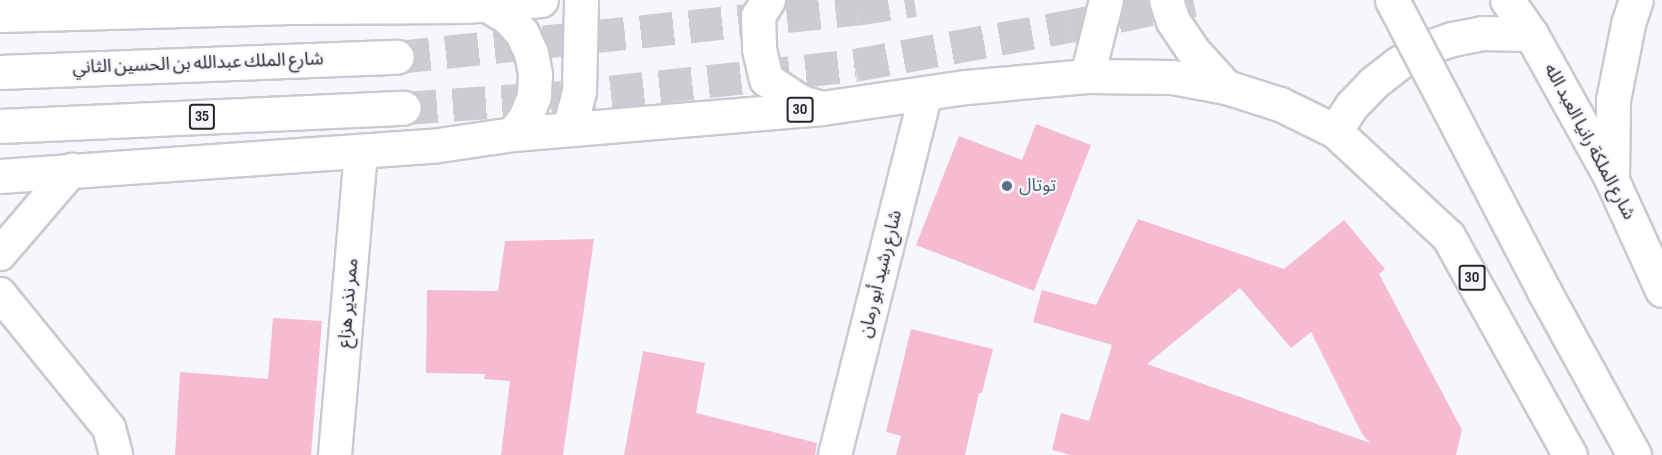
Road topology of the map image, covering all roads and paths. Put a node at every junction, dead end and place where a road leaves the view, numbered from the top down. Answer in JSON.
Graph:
{"nodes":[{"id":1,"x":542,"y":0,"type":"edge"},
{"id":2,"x":582,"y":0,"type":"edge"},
{"id":3,"x":768,"y":0,"type":"edge"},
{"id":4,"x":1106,"y":0,"type":"edge"},
{"id":5,"x":1166,"y":0,"type":"edge"},
{"id":6,"x":1392,"y":0,"type":"edge"},
{"id":7,"x":1507,"y":0,"type":"edge"},
{"id":8,"x":1636,"y":0,"type":"edge"},
{"id":9,"x":489,"y":6,"type":"junction"},
{"id":10,"x":0,"y":15,"type":"edge"},
{"id":11,"x":1531,"y":34,"type":"junction"},
{"id":12,"x":397,"y":57,"type":"tunnel mouth"},
{"id":13,"x":0,"y":72,"type":"edge"},
{"id":14,"x":1087,"y":76,"type":"junction"},
{"id":15,"x":1226,"y":87,"type":"junction"},
{"id":16,"x":926,"y":93,"type":"junction"},
{"id":17,"x":404,"y":108,"type":"tunnel mouth"},
{"id":18,"x":822,"y":108,"type":"junction"},
{"id":19,"x":0,"y":126,"type":"edge"},
{"id":20,"x":569,"y":129,"type":"junction"},
{"id":21,"x":1335,"y":131,"type":"junction"},
{"id":22,"x":513,"y":134,"type":"junction"},
{"id":23,"x":362,"y":151,"type":"junction"},
{"id":24,"x":72,"y":170,"type":"junction"},
{"id":25,"x":0,"y":176,"type":"edge"},
{"id":26,"x":1611,"y":178,"type":"junction"},
{"id":27,"x":0,"y":254,"type":"edge"},
{"id":28,"x":1662,"y":290,"type":"edge"},
{"id":29,"x":0,"y":294,"type":"edge"},
{"id":30,"x":116,"y":455,"type":"edge"},
{"id":31,"x":335,"y":455,"type":"edge"},
{"id":32,"x":835,"y":455,"type":"edge"},
{"id":33,"x":1570,"y":455,"type":"edge"},
{"id":34,"x":1634,"y":455,"type":"edge"}],
"edges":[{"from":1,"to":9,"type":"main road"},
{"from":2,"to":20,"type":"main road"},
{"from":3,"to":18,"type":"main road"},
{"from":4,"to":14,"type":"main road"},
{"from":5,"to":15,"type":"main road"},
{"from":6,"to":34,"type":"main road","bridge":true},
{"from":7,"to":11,"type":"main road","name":"شارع الملكة رانيا العبد الله"},
{"from":8,"to":26,"type":"main road"},
{"from":9,"to":10,"type":"main road"},
{"from":9,"to":22,"type":"main road"},
{"from":11,"to":21,"type":"main road"},
{"from":11,"to":26,"type":"main road","name":"شارع الملكة رانيا العبد الله"},
{"from":12,"to":13,"type":"main road","name":"شارع الملك عبدالله بن الحسين الثاني"},
{"from":14,"to":15,"type":"main road"},
{"from":14,"to":16,"type":"main road","number":"30"},
{"from":15,"to":21,"type":"main road"},
{"from":16,"to":18,"type":"main road","number":"30"},
{"from":16,"to":32,"type":"street","name":"شارع رشيد أبو رمان"},
{"from":17,"to":19,"type":"main road","number":"35"},
{"from":18,"to":20,"type":"main road","number":"30"},
{"from":20,"to":22,"type":"main road","number":"30"},
{"from":21,"to":33,"type":"main road","number":"30"},
{"from":22,"to":23,"type":"main road"},
{"from":23,"to":24,"type":"main road"},
{"from":23,"to":31,"type":"street","name":"ممر نذير هزاع"},
{"from":24,"to":25,"type":"main road"},
{"from":24,"to":27,"type":"street"},
{"from":26,"to":28,"type":"main road","name":"شارع الملكة رانيا العبد الله"},
{"from":29,"to":30,"type":"street"}]}
